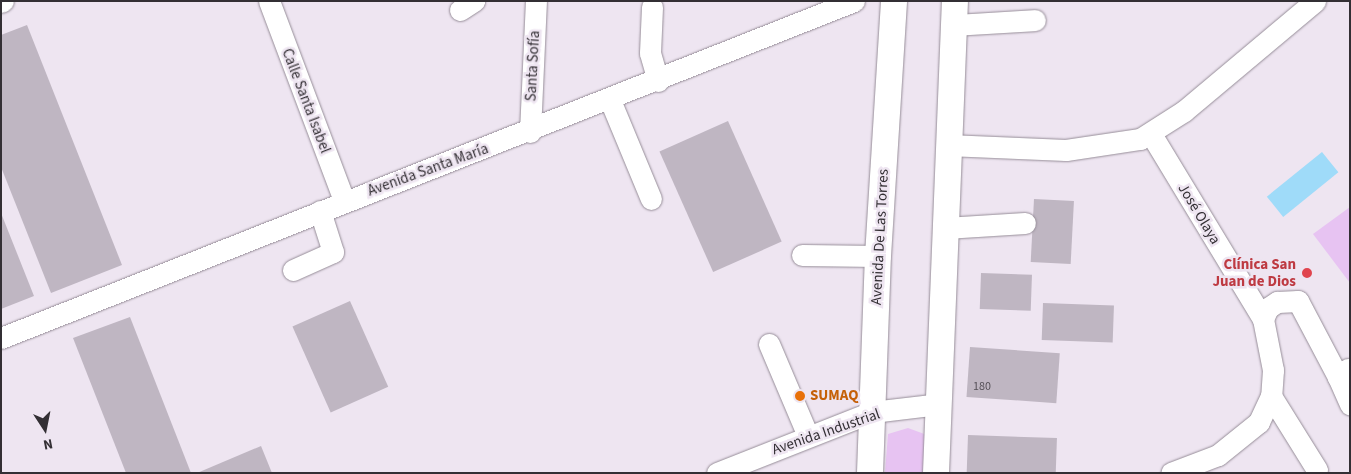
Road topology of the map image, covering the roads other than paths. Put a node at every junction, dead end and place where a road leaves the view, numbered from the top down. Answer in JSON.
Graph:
{"nodes":[{"id":1,"x":269,"y":1,"type":"edge"},
{"id":2,"x":536,"y":1,"type":"edge"},
{"id":3,"x":854,"y":1,"type":"edge"},
{"id":4,"x":894,"y":1,"type":"edge"},
{"id":5,"x":1315,"y":1,"type":"edge"},
{"id":6,"x":652,"y":8,"type":"dead end"},
{"id":7,"x":955,"y":13,"type":"edge"},
{"id":8,"x":1035,"y":20,"type":"dead end"},
{"id":9,"x":658,"y":81,"type":"junction"},
{"id":10,"x":610,"y":100,"type":"junction"},
{"id":11,"x":530,"y":132,"type":"junction"},
{"id":12,"x":1151,"y":134,"type":"junction"},
{"id":13,"x":947,"y":145,"type":"junction"},
{"id":14,"x":651,"y":199,"type":"dead end"},
{"id":15,"x":344,"y":201,"type":"junction"},
{"id":16,"x":320,"y":211,"type":"junction"},
{"id":17,"x":1025,"y":223,"type":"dead end"},
{"id":18,"x":945,"y":228,"type":"junction"},
{"id":19,"x":802,"y":255,"type":"dead end"},
{"id":20,"x":878,"y":256,"type":"junction"},
{"id":21,"x":293,"y":270,"type":"dead end"},
{"id":22,"x":1263,"y":319,"type":"junction"},
{"id":23,"x":1,"y":338,"type":"edge"},
{"id":24,"x":769,"y":344,"type":"dead end"},
{"id":25,"x":1344,"y":372,"type":"edge"},
{"id":26,"x":1271,"y":396,"type":"junction"},
{"id":27,"x":939,"y":404,"type":"junction"},
{"id":28,"x":1350,"y":404,"type":"edge"},
{"id":29,"x":872,"y":412,"type":"junction"},
{"id":30,"x":808,"y":436,"type":"junction"},
{"id":31,"x":1317,"y":470,"type":"dead end"},
{"id":32,"x":717,"y":473,"type":"edge"},
{"id":33,"x":870,"y":473,"type":"edge"},
{"id":34,"x":936,"y":473,"type":"edge"},
{"id":35,"x":1171,"y":473,"type":"edge"}],
"edges":[{"from":1,"to":15,"type":"street","name":"Calle Santa Isabel"},
{"from":2,"to":11,"type":"street","name":"Santa Sofía"},
{"from":3,"to":9,"type":"street","name":"Avenida Santa María"},
{"from":4,"to":20,"type":"main road","name":"Avenida De Las Torres"},
{"from":5,"to":12,"type":"street"},
{"from":6,"to":9,"type":"street"},
{"from":7,"to":8,"type":"street"},
{"from":7,"to":13,"type":"main road"},
{"from":9,"to":10,"type":"street","name":"Avenida Santa María"},
{"from":10,"to":11,"type":"street","name":"Avenida Santa María"},
{"from":10,"to":14,"type":"street"},
{"from":11,"to":15,"type":"street","name":"Avenida Santa María"},
{"from":12,"to":13,"type":"street"},
{"from":12,"to":22,"type":"street","name":"José Olaya"},
{"from":13,"to":18,"type":"main road"},
{"from":15,"to":16,"type":"street","name":"Avenida Santa María"},
{"from":16,"to":21,"type":"street"},
{"from":16,"to":23,"type":"street","name":"Avenida Santa María"},
{"from":17,"to":18,"type":"street"},
{"from":18,"to":27,"type":"main road"},
{"from":19,"to":20,"type":"street"},
{"from":20,"to":29,"type":"main road","name":"Avenida De Las Torres"},
{"from":22,"to":25,"type":"street"},
{"from":22,"to":26,"type":"street","name":"José Olaya"},
{"from":24,"to":30,"type":"street"},
{"from":25,"to":28,"type":"street"},
{"from":26,"to":31,"type":"street"},
{"from":26,"to":35,"type":"street","name":"José Olaya"},
{"from":27,"to":29,"type":"street","name":"Avenida Industrial"},
{"from":27,"to":34,"type":"main road"},
{"from":29,"to":30,"type":"street","name":"Avenida Industrial"},
{"from":29,"to":33,"type":"main road","name":"Avenida De Las Torres"},
{"from":30,"to":32,"type":"street","name":"Avenida Industrial"}]}
